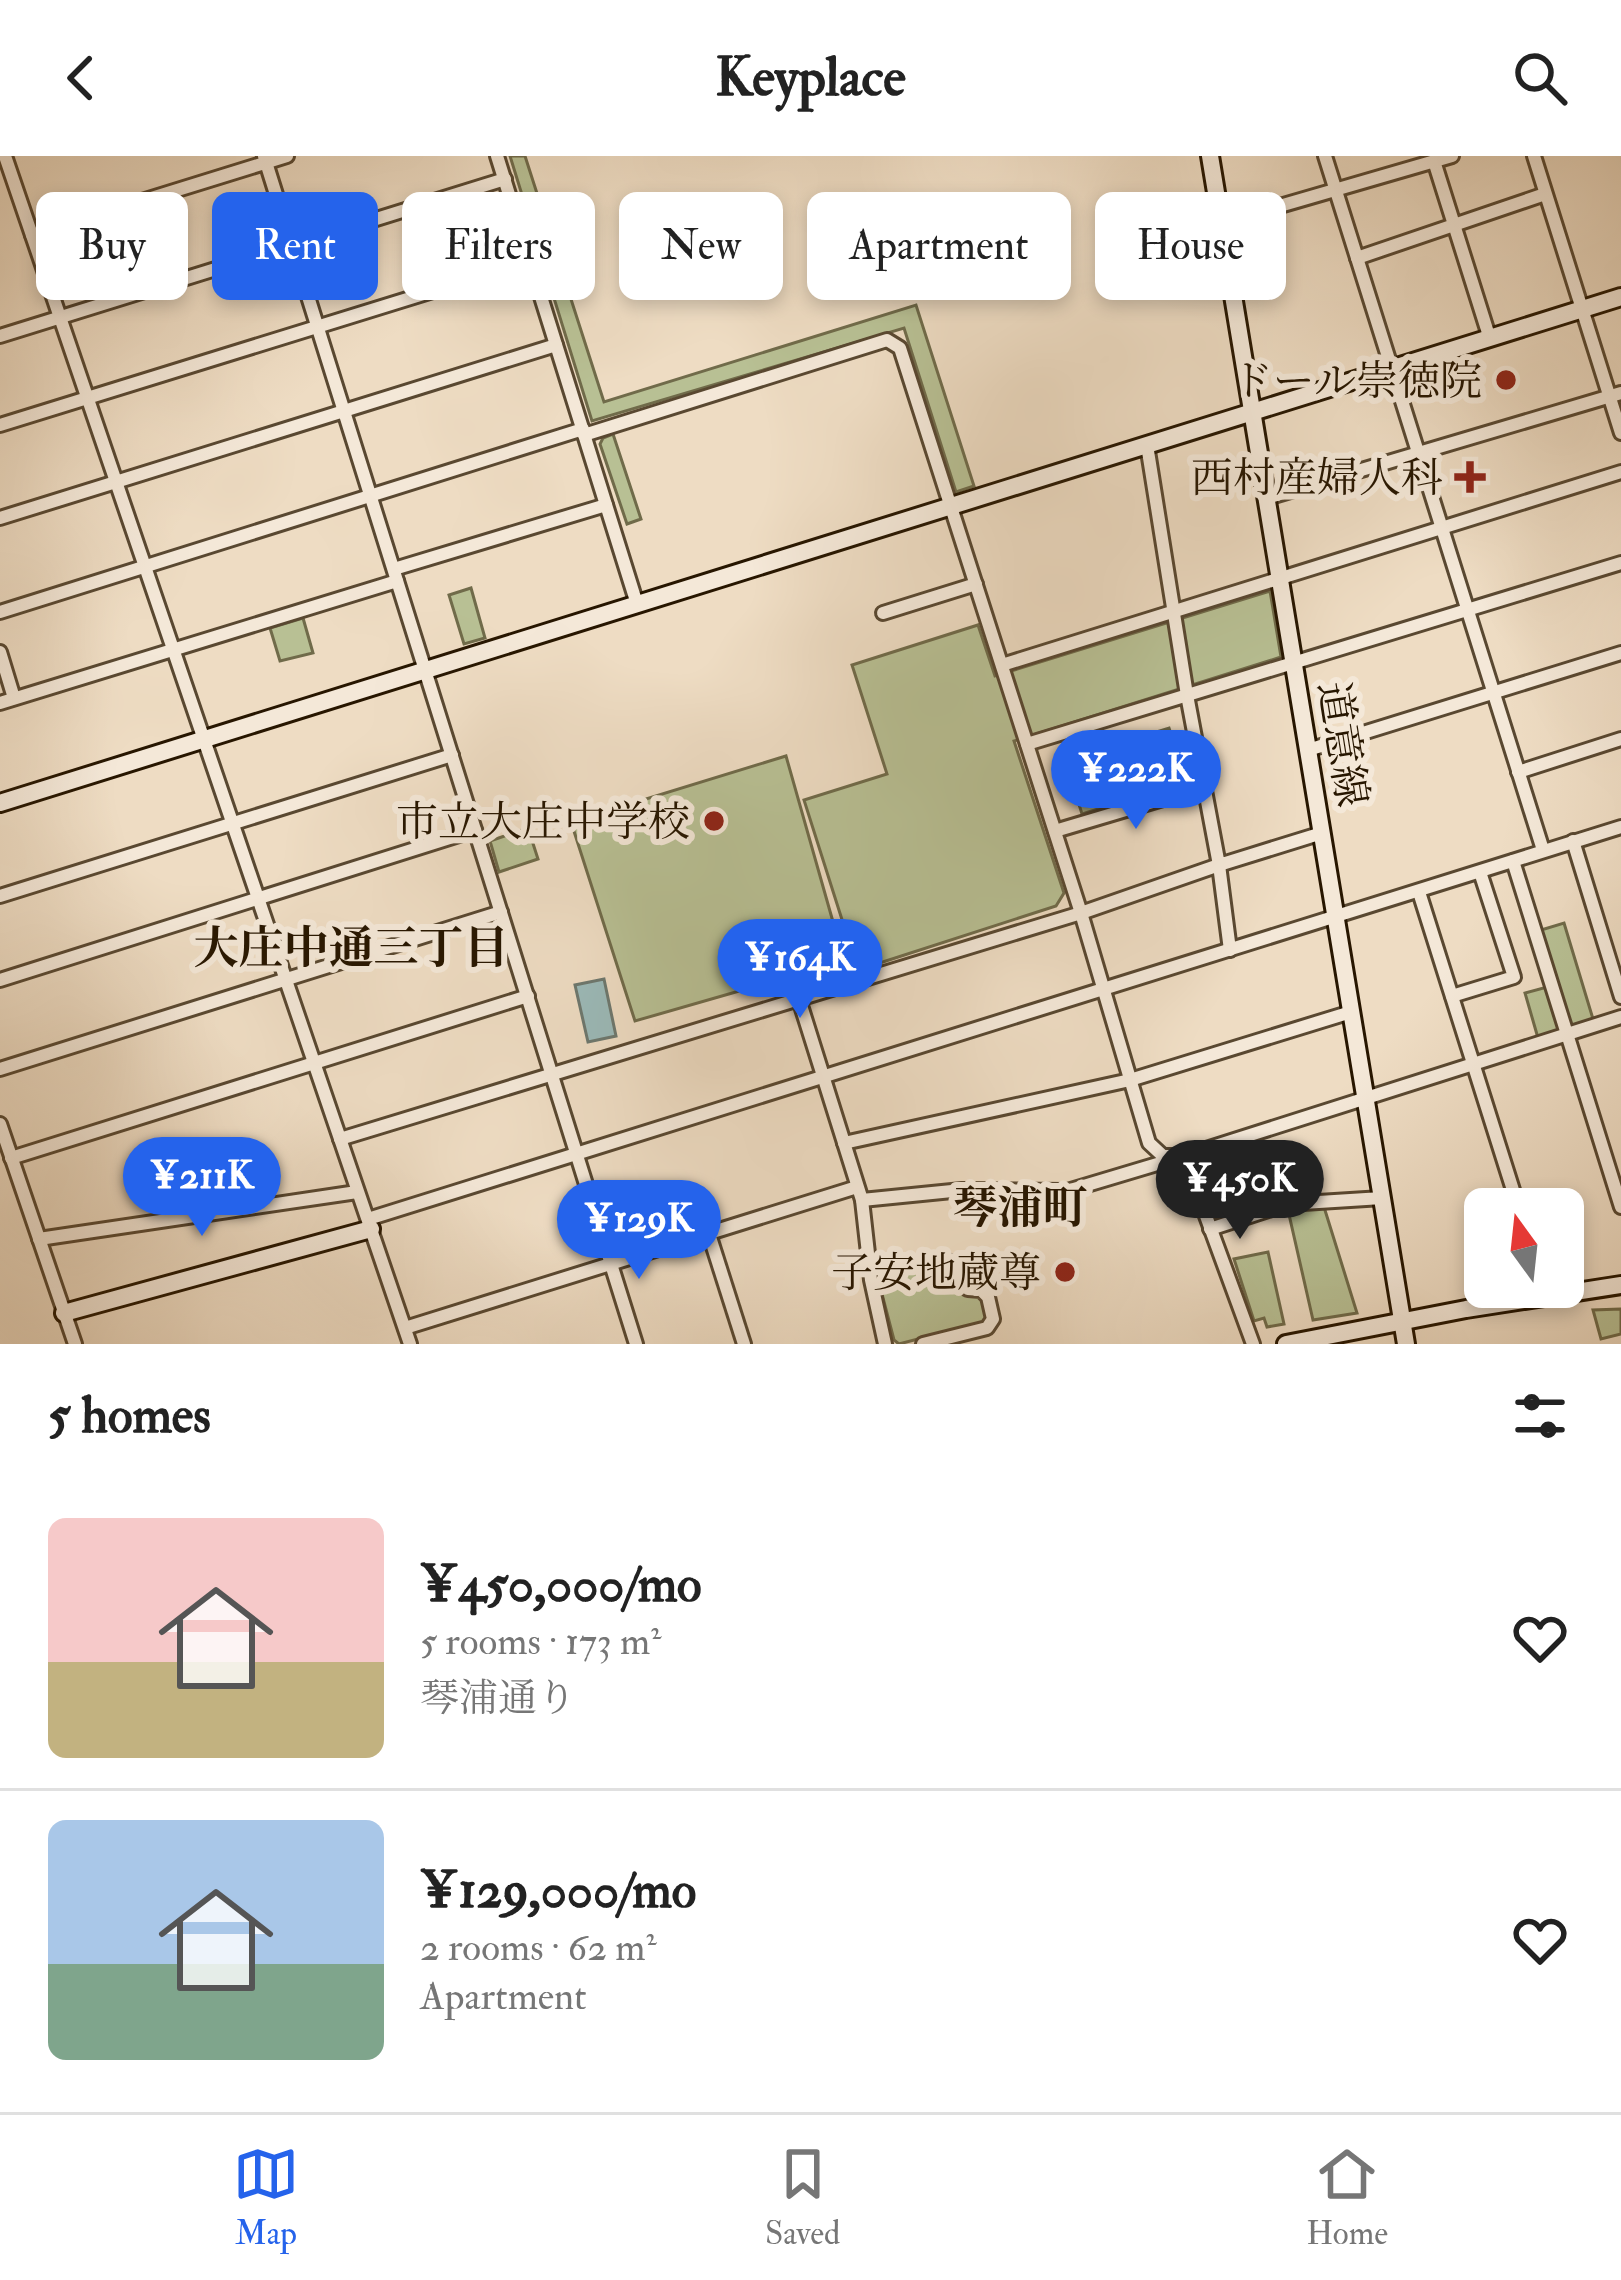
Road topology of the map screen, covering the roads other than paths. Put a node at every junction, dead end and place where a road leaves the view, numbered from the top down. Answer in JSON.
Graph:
{"nodes":[{"id":1,"x":287,"y":156,"type":"edge"},
{"id":2,"x":497,"y":156,"type":"edge"},
{"id":3,"x":1210,"y":156,"type":"edge"},
{"id":4,"x":1325,"y":156,"type":"edge"},
{"id":5,"x":1394,"y":156,"type":"edge"},
{"id":6,"x":1452,"y":156,"type":"edge"},
{"id":7,"x":1534,"y":156,"type":"edge"},
{"id":8,"x":4,"y":157,"type":"edge"},
{"id":9,"x":265,"y":159,"type":"edge"},
{"id":10,"x":1434,"y":161,"type":"junction"},
{"id":11,"x":1398,"y":172,"type":"junction"},
{"id":12,"x":505,"y":178,"type":"junction"},
{"id":13,"x":1336,"y":190,"type":"junction"},
{"id":14,"x":275,"y":192,"type":"edge"},
{"id":15,"x":509,"y":192,"type":"edge"},
{"id":16,"x":1216,"y":192,"type":"edge"},
{"id":17,"x":1545,"y":194,"type":"junction"},
{"id":18,"x":1286,"y":204,"type":"edge"},
{"id":19,"x":378,"y":218,"type":"edge"},
{"id":20,"x":1454,"y":225,"type":"junction"},
{"id":21,"x":32,"y":235,"type":"junction"},
{"id":22,"x":1357,"y":258,"type":"junction"},
{"id":23,"x":212,"y":270,"type":"edge"},
{"id":24,"x":1621,"y":297,"type":"edge"},
{"id":25,"x":309,"y":300,"type":"edge"},
{"id":26,"x":405,"y":300,"type":"edge"},
{"id":27,"x":542,"y":300,"type":"edge"},
{"id":28,"x":1234,"y":300,"type":"edge"},
{"id":29,"x":1581,"y":309,"type":"junction"},
{"id":30,"x":60,"y":317,"type":"junction"},
{"id":31,"x":318,"y":328,"type":"junction"},
{"id":32,"x":0,"y":336,"type":"edge"},
{"id":33,"x":1490,"y":338,"type":"junction"},
{"id":34,"x":556,"y":345,"type":"junction"},
{"id":35,"x":1392,"y":369,"type":"junction"},
{"id":36,"x":1615,"y":395,"type":"edge"},
{"id":37,"x":88,"y":397,"type":"junction"},
{"id":38,"x":344,"y":412,"type":"junction"},
{"id":39,"x":1252,"y":412,"type":"junction"},
{"id":40,"x":0,"y":425,"type":"edge"},
{"id":41,"x":584,"y":432,"type":"junction"},
{"id":42,"x":1621,"y":433,"type":"edge"},
{"id":43,"x":1147,"y":445,"type":"junction"},
{"id":44,"x":1418,"y":454,"type":"junction"},
{"id":45,"x":1621,"y":472,"type":"edge"},
{"id":46,"x":117,"y":483,"type":"junction"},
{"id":47,"x":371,"y":496,"type":"junction"},
{"id":48,"x":1267,"y":498,"type":"junction"},
{"id":49,"x":606,"y":505,"type":"junction"},
{"id":50,"x":951,"y":506,"type":"junction"},
{"id":51,"x":0,"y":518,"type":"edge"},
{"id":52,"x":1442,"y":528,"type":"junction"},
{"id":53,"x":1621,"y":563,"type":"edge"},
{"id":54,"x":145,"y":567,"type":"junction"},
{"id":55,"x":395,"y":575,"type":"junction"},
{"id":56,"x":1281,"y":580,"type":"junction"},
{"id":57,"x":976,"y":584,"type":"junction"},
{"id":58,"x":637,"y":604,"type":"junction"},
{"id":59,"x":0,"y":612,"type":"edge"},
{"id":60,"x":1174,"y":612,"type":"junction"},
{"id":61,"x":1468,"y":612,"type":"junction"},
{"id":62,"x":883,"y":614,"type":"dead end"},
{"id":63,"x":174,"y":650,"type":"junction"},
{"id":64,"x":0,"y":652,"type":"edge"},
{"id":65,"x":1621,"y":653,"type":"edge"},
{"id":66,"x":1294,"y":662,"type":"junction"},
{"id":67,"x":1002,"y":665,"type":"junction"},
{"id":68,"x":426,"y":671,"type":"junction"},
{"id":69,"x":1187,"y":695,"type":"junction"},
{"id":70,"x":1494,"y":695,"type":"junction"},
{"id":71,"x":7,"y":700,"type":"edge"},
{"id":72,"x":1621,"y":739,"type":"edge"},
{"id":73,"x":204,"y":740,"type":"junction"},
{"id":74,"x":1028,"y":744,"type":"junction"},
{"id":75,"x":1308,"y":750,"type":"junction"},
{"id":76,"x":452,"y":755,"type":"junction"},
{"id":77,"x":1518,"y":772,"type":"junction"},
{"id":78,"x":1203,"y":787,"type":"junction"},
{"id":79,"x":0,"y":803,"type":"edge"},
{"id":80,"x":233,"y":824,"type":"junction"},
{"id":81,"x":1621,"y":826,"type":"edge"},
{"id":82,"x":476,"y":830,"type":"junction"},
{"id":83,"x":1055,"y":831,"type":"junction"},
{"id":84,"x":1322,"y":833,"type":"junction"},
{"id":85,"x":1573,"y":841,"type":"junction"},
{"id":86,"x":1543,"y":850,"type":"junction"},
{"id":87,"x":1514,"y":861,"type":"junction"},
{"id":88,"x":1219,"y":865,"type":"junction"},
{"id":89,"x":1480,"y":872,"type":"junction"},
{"id":90,"x":1419,"y":892,"type":"junction"},
{"id":91,"x":0,"y":896,"type":"edge"},
{"id":92,"x":258,"y":898,"type":"junction"},
{"id":93,"x":501,"y":912,"type":"junction"},
{"id":94,"x":1081,"y":913,"type":"junction"},
{"id":95,"x":1336,"y":918,"type":"junction"},
{"id":96,"x":1230,"y":950,"type":"junction"},
{"id":97,"x":286,"y":979,"type":"junction"},
{"id":98,"x":0,"y":980,"type":"edge"},
{"id":99,"x":1102,"y":989,"type":"junction"},
{"id":100,"x":528,"y":996,"type":"junction"},
{"id":101,"x":798,"y":996,"type":"junction"},
{"id":102,"x":1452,"y":996,"type":"junction"},
{"id":103,"x":1621,"y":998,"type":"edge"},
{"id":104,"x":1351,"y":1012,"type":"junction"},
{"id":105,"x":1621,"y":1017,"type":"edge"},
{"id":106,"x":1568,"y":1033,"type":"junction"},
{"id":107,"x":314,"y":1061,"type":"junction"},
{"id":108,"x":1473,"y":1064,"type":"junction"},
{"id":109,"x":0,"y":1069,"type":"edge"},
{"id":110,"x":552,"y":1074,"type":"junction"},
{"id":111,"x":824,"y":1076,"type":"junction"},
{"id":112,"x":1130,"y":1080,"type":"junction"},
{"id":113,"x":1365,"y":1098,"type":"junction"},
{"id":114,"x":0,"y":1124,"type":"edge"},
{"id":115,"x":340,"y":1139,"type":"junction"},
{"id":116,"x":844,"y":1143,"type":"junction"},
{"id":117,"x":577,"y":1152,"type":"junction"},
{"id":118,"x":1184,"y":1156,"type":"junction"},
{"id":119,"x":11,"y":1158,"type":"junction"},
{"id":120,"x":1512,"y":1188,"type":"edge"},
{"id":121,"x":357,"y":1192,"type":"junction"},
{"id":122,"x":860,"y":1194,"type":"junction"},
{"id":123,"x":1382,"y":1198,"type":"junction"},
{"id":124,"x":1621,"y":1207,"type":"edge"},
{"id":125,"x":370,"y":1224,"type":"junction"},
{"id":126,"x":1210,"y":1229,"type":"junction"},
{"id":127,"x":710,"y":1234,"type":"junction"},
{"id":128,"x":39,"y":1239,"type":"junction"},
{"id":129,"x":612,"y":1265,"type":"junction"},
{"id":130,"x":870,"y":1269,"type":"junction"},
{"id":131,"x":1621,"y":1285,"type":"edge"},
{"id":132,"x":1584,"y":1288,"type":"edge"},
{"id":133,"x":1464,"y":1308,"type":"edge"},
{"id":134,"x":64,"y":1313,"type":"junction"},
{"id":135,"x":1403,"y":1321,"type":"junction"},
{"id":136,"x":404,"y":1328,"type":"junction"},
{"id":137,"x":75,"y":1344,"type":"edge"},
{"id":138,"x":410,"y":1344,"type":"edge"},
{"id":139,"x":637,"y":1344,"type":"edge"},
{"id":140,"x":744,"y":1344,"type":"edge"},
{"id":141,"x":885,"y":1344,"type":"edge"},
{"id":142,"x":923,"y":1344,"type":"edge"},
{"id":143,"x":1253,"y":1344,"type":"edge"},
{"id":144,"x":1286,"y":1344,"type":"edge"},
{"id":145,"x":1406,"y":1344,"type":"edge"}],
"edges":[{"from":1,"to":9,"type":"street"},
{"from":2,"to":12,"type":"street"},
{"from":3,"to":16,"type":"street","name":"道意線"},
{"from":4,"to":13,"type":"street"},
{"from":5,"to":11,"type":"street"},
{"from":6,"to":10,"type":"street"},
{"from":7,"to":17,"type":"street"},
{"from":8,"to":21,"type":"street"},
{"from":9,"to":14,"type":"street"},
{"from":9,"to":21,"type":"street"},
{"from":10,"to":11,"type":"street"},
{"from":10,"to":20,"type":"street"},
{"from":11,"to":13,"type":"street"},
{"from":12,"to":15,"type":"street"},
{"from":12,"to":19,"type":"street"},
{"from":13,"to":18,"type":"street"},
{"from":13,"to":22,"type":"street"},
{"from":17,"to":20,"type":"street"},
{"from":17,"to":29,"type":"street"},
{"from":20,"to":22,"type":"street"},
{"from":20,"to":33,"type":"street"},
{"from":21,"to":30,"type":"street"},
{"from":22,"to":35,"type":"street"},
{"from":23,"to":30,"type":"street"},
{"from":24,"to":29,"type":"street"},
{"from":25,"to":31,"type":"street"},
{"from":26,"to":31,"type":"street"},
{"from":27,"to":34,"type":"street"},
{"from":28,"to":39,"type":"street","name":"道意線"},
{"from":29,"to":33,"type":"street"},
{"from":29,"to":36,"type":"street"},
{"from":30,"to":32,"type":"street"},
{"from":30,"to":37,"type":"street"},
{"from":31,"to":37,"type":"street"},
{"from":31,"to":38,"type":"street"},
{"from":33,"to":35,"type":"street"},
{"from":34,"to":38,"type":"street"},
{"from":34,"to":41,"type":"street"},
{"from":35,"to":39,"type":"street"},
{"from":35,"to":44,"type":"street"},
{"from":36,"to":42,"type":"street"},
{"from":36,"to":44,"type":"street"},
{"from":37,"to":40,"type":"street"},
{"from":37,"to":46,"type":"street"},
{"from":38,"to":46,"type":"street"},
{"from":38,"to":47,"type":"street"},
{"from":39,"to":43,"type":"street"},
{"from":39,"to":48,"type":"street","name":"道意線"},
{"from":41,"to":47,"type":"street"},
{"from":41,"to":49,"type":"street"},
{"from":41,"to":50,"type":"street"},
{"from":43,"to":50,"type":"street"},
{"from":43,"to":60,"type":"street"},
{"from":44,"to":48,"type":"street"},
{"from":44,"to":52,"type":"street"},
{"from":45,"to":52,"type":"street"},
{"from":46,"to":51,"type":"street"},
{"from":46,"to":54,"type":"street"},
{"from":47,"to":54,"type":"street"},
{"from":47,"to":55,"type":"street"},
{"from":48,"to":56,"type":"street","name":"道意線"},
{"from":49,"to":55,"type":"street"},
{"from":49,"to":58,"type":"street"},
{"from":50,"to":57,"type":"street"},
{"from":50,"to":58,"type":"street"},
{"from":52,"to":56,"type":"street"},
{"from":52,"to":61,"type":"street"},
{"from":53,"to":61,"type":"street"},
{"from":54,"to":59,"type":"street"},
{"from":54,"to":63,"type":"street"},
{"from":55,"to":63,"type":"street"},
{"from":55,"to":68,"type":"street"},
{"from":56,"to":60,"type":"street"},
{"from":56,"to":66,"type":"street","name":"道意線"},
{"from":57,"to":62,"type":"street"},
{"from":57,"to":67,"type":"street"},
{"from":58,"to":68,"type":"street"},
{"from":60,"to":67,"type":"street"},
{"from":60,"to":69,"type":"street"},
{"from":61,"to":66,"type":"street"},
{"from":61,"to":70,"type":"street"},
{"from":63,"to":71,"type":"street"},
{"from":63,"to":73,"type":"street"},
{"from":64,"to":71,"type":"street"},
{"from":65,"to":70,"type":"street"},
{"from":66,"to":69,"type":"street"},
{"from":66,"to":75,"type":"street","name":"道意線"},
{"from":67,"to":74,"type":"street"},
{"from":68,"to":73,"type":"street"},
{"from":68,"to":76,"type":"street"},
{"from":69,"to":74,"type":"street"},
{"from":69,"to":78,"type":"street"},
{"from":70,"to":75,"type":"street"},
{"from":70,"to":77,"type":"street"},
{"from":72,"to":77,"type":"street"},
{"from":73,"to":79,"type":"street"},
{"from":73,"to":80,"type":"street"},
{"from":74,"to":83,"type":"street"},
{"from":75,"to":84,"type":"street","name":"道意線"},
{"from":76,"to":80,"type":"street"},
{"from":76,"to":82,"type":"street"},
{"from":77,"to":86,"type":"street"},
{"from":78,"to":83,"type":"street"},
{"from":78,"to":88,"type":"street"},
{"from":80,"to":91,"type":"street"},
{"from":80,"to":92,"type":"street"},
{"from":81,"to":85,"type":"street"},
{"from":82,"to":92,"type":"street"},
{"from":82,"to":93,"type":"street"},
{"from":83,"to":94,"type":"street"},
{"from":84,"to":88,"type":"street"},
{"from":84,"to":95,"type":"street","name":"道意線"},
{"from":85,"to":86,"type":"street"},
{"from":85,"to":103,"type":"street"},
{"from":86,"to":87,"type":"street"},
{"from":87,"to":89,"type":"street"},
{"from":87,"to":106,"type":"street"},
{"from":88,"to":94,"type":"street"},
{"from":88,"to":96,"type":"street"},
{"from":89,"to":90,"type":"street"},
{"from":89,"to":102,"type":"street"},
{"from":90,"to":95,"type":"street"},
{"from":90,"to":102,"type":"street"},
{"from":92,"to":97,"type":"street"},
{"from":92,"to":98,"type":"street"},
{"from":93,"to":97,"type":"street"},
{"from":93,"to":100,"type":"street"},
{"from":94,"to":99,"type":"street"},
{"from":94,"to":101,"type":"street"},
{"from":95,"to":96,"type":"street"},
{"from":95,"to":104,"type":"street","name":"道意線"},
{"from":96,"to":99,"type":"street"},
{"from":97,"to":107,"type":"street"},
{"from":97,"to":109,"type":"street"},
{"from":99,"to":111,"type":"street"},
{"from":99,"to":112,"type":"street"},
{"from":100,"to":107,"type":"street"},
{"from":100,"to":110,"type":"street"},
{"from":101,"to":110,"type":"street"},
{"from":101,"to":111,"type":"street"},
{"from":102,"to":108,"type":"street"},
{"from":104,"to":112,"type":"street"},
{"from":104,"to":113,"type":"street","name":"道意線"},
{"from":105,"to":106,"type":"street"},
{"from":106,"to":108,"type":"street"},
{"from":106,"to":124,"type":"street"},
{"from":107,"to":115,"type":"street"},
{"from":107,"to":119,"type":"street"},
{"from":108,"to":113,"type":"street"},
{"from":108,"to":120,"type":"street"},
{"from":110,"to":115,"type":"street"},
{"from":110,"to":117,"type":"street"},
{"from":111,"to":116,"type":"street"},
{"from":111,"to":117,"type":"street"},
{"from":112,"to":116,"type":"street"},
{"from":112,"to":118,"type":"street"},
{"from":113,"to":118,"type":"street"},
{"from":113,"to":123,"type":"street","name":"道意線"},
{"from":114,"to":119,"type":"street"},
{"from":115,"to":121,"type":"street"},
{"from":116,"to":122,"type":"street"},
{"from":117,"to":125,"type":"street"},
{"from":117,"to":129,"type":"street"},
{"from":118,"to":122,"type":"street"},
{"from":118,"to":126,"type":"street"},
{"from":119,"to":128,"type":"street"},
{"from":121,"to":125,"type":"street"},
{"from":121,"to":128,"type":"street"},
{"from":122,"to":127,"type":"street"},
{"from":122,"to":130,"type":"street"},
{"from":123,"to":126,"type":"street"},
{"from":123,"to":135,"type":"street","name":"道意線"},
{"from":125,"to":134,"type":"street"},
{"from":125,"to":136,"type":"street"},
{"from":126,"to":143,"type":"street"},
{"from":127,"to":129,"type":"street"},
{"from":127,"to":140,"type":"street"},
{"from":128,"to":134,"type":"street"},
{"from":129,"to":136,"type":"street"},
{"from":129,"to":139,"type":"street"},
{"from":130,"to":141,"type":"street"},
{"from":130,"to":142,"type":"street"},
{"from":131,"to":132,"type":"street"},
{"from":133,"to":135,"type":"street"},
{"from":134,"to":137,"type":"street"},
{"from":135,"to":144,"type":"street"},
{"from":135,"to":145,"type":"street","name":"道意線"},
{"from":136,"to":138,"type":"street"}]}
